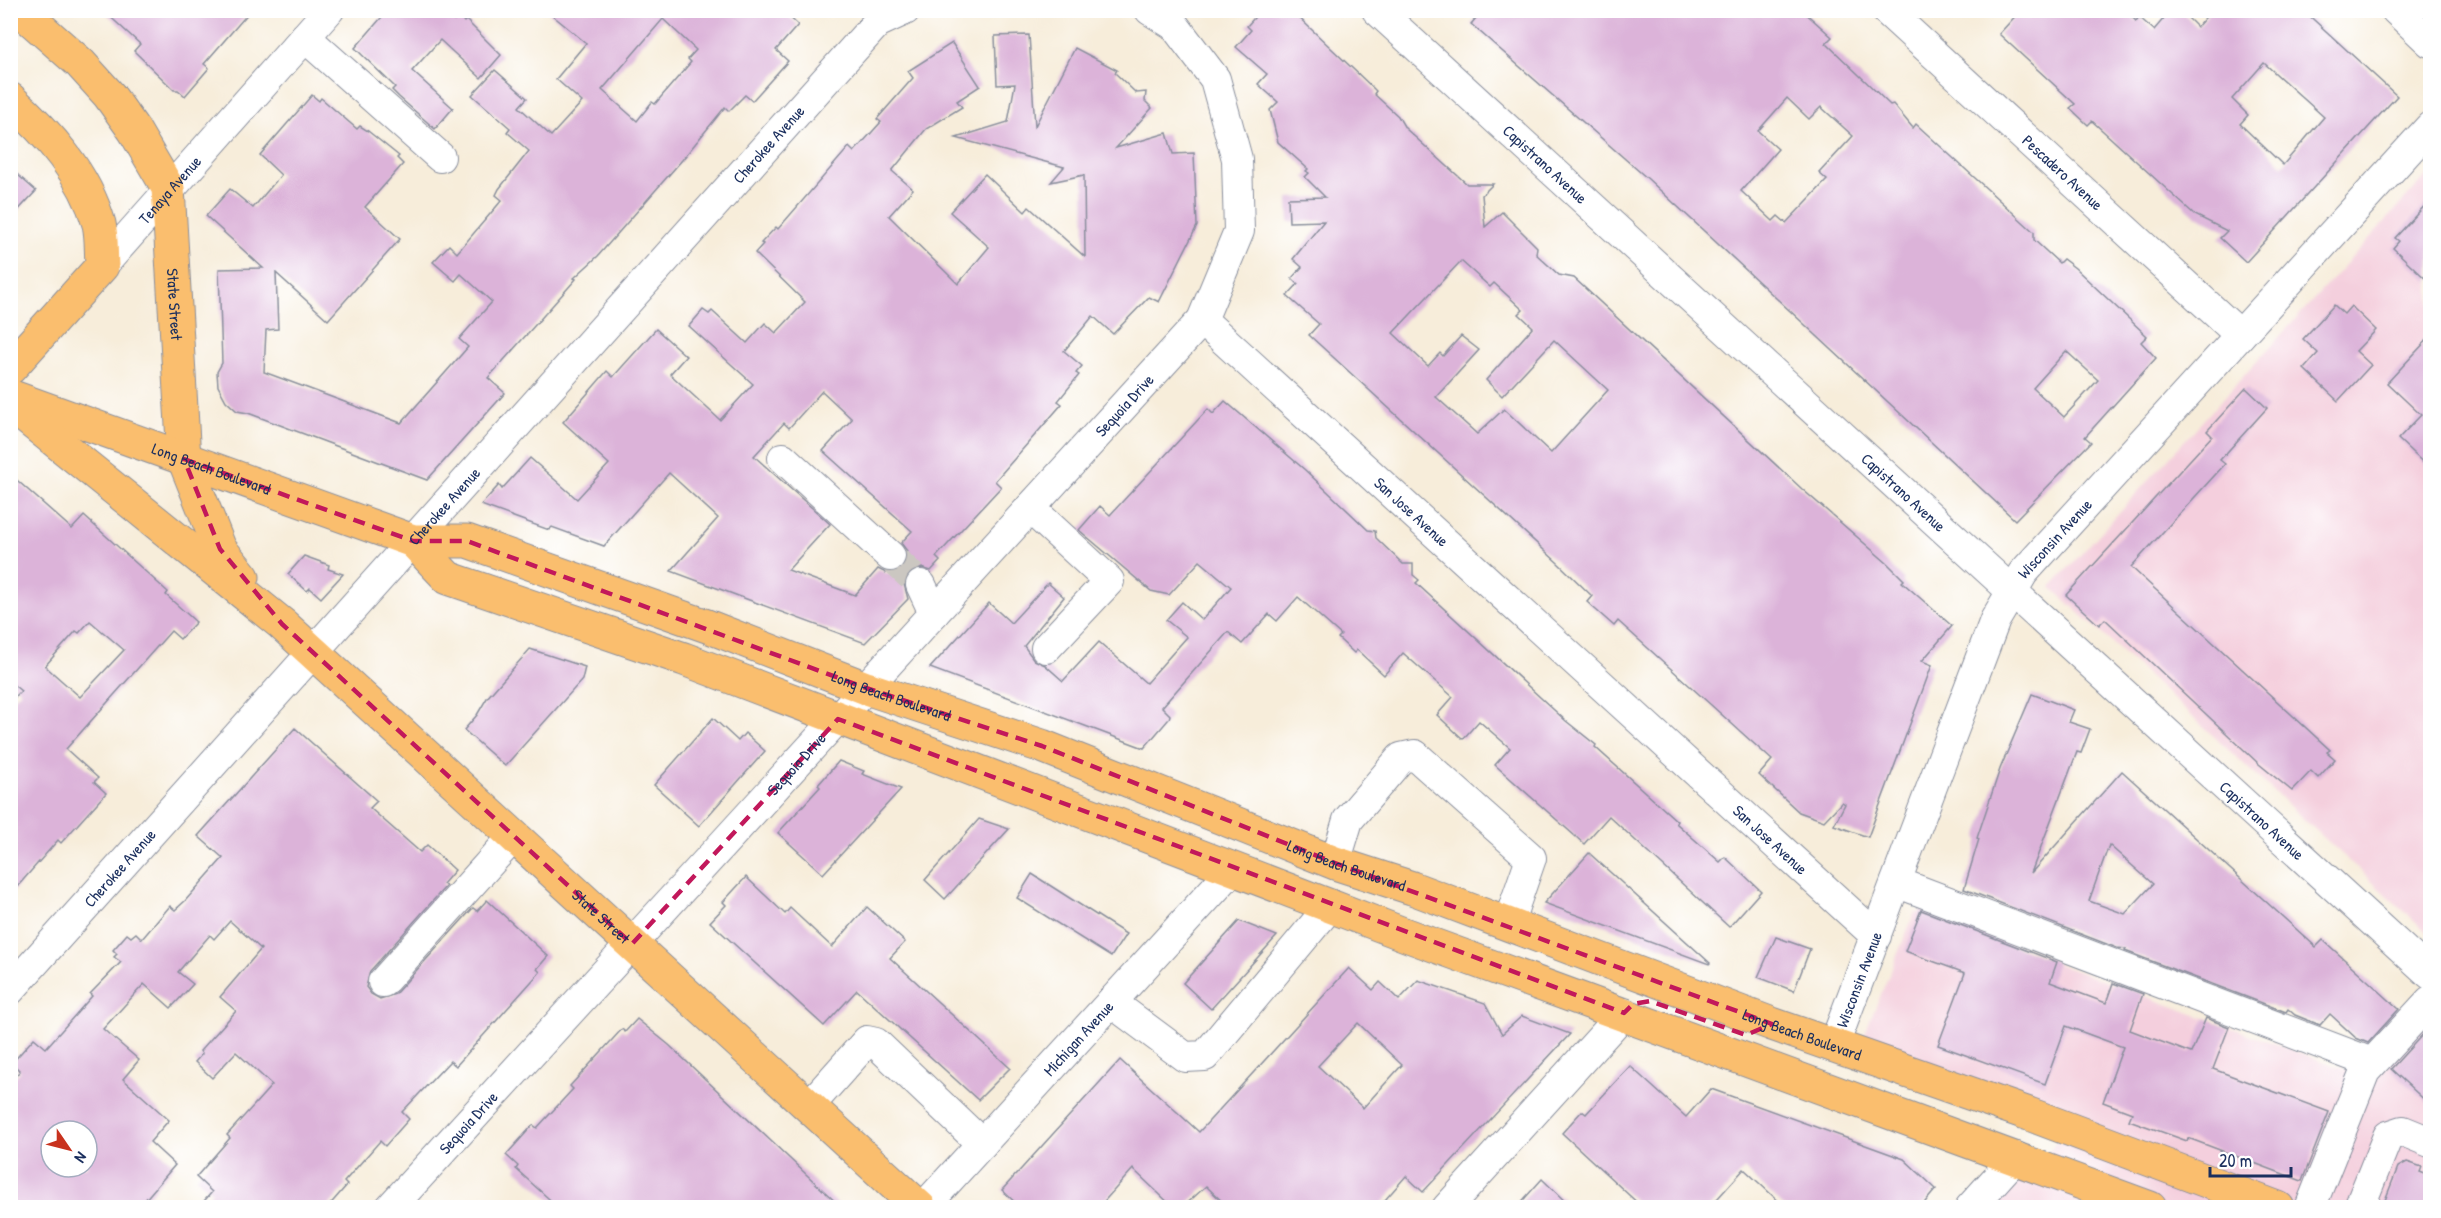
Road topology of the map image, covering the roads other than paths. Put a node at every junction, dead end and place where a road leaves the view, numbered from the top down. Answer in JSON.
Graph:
{"nodes":[{"id":1,"x":20,"y":10,"type":"edge"},
{"id":2,"x":329,"y":10,"type":"edge"},
{"id":3,"x":905,"y":10,"type":"edge"},
{"id":4,"x":1377,"y":10,"type":"edge"},
{"id":5,"x":1886,"y":10,"type":"edge"},
{"id":6,"x":2396,"y":10,"type":"edge"},
{"id":7,"x":1171,"y":15,"type":"edge"},
{"id":8,"x":871,"y":16,"type":"edge"},
{"id":9,"x":304,"y":37,"type":"junction"},
{"id":10,"x":2430,"y":42,"type":"edge"},
{"id":11,"x":10,"y":99,"type":"edge"},
{"id":12,"x":2430,"y":127,"type":"edge"},
{"id":13,"x":440,"y":157,"type":"dead end"},
{"id":14,"x":168,"y":188,"type":"junction"},
{"id":15,"x":102,"y":266,"type":"junction"},
{"id":16,"x":1202,"y":320,"type":"junction"},
{"id":17,"x":2240,"y":336,"type":"junction"},
{"id":18,"x":10,"y":368,"type":"edge"},
{"id":19,"x":10,"y":396,"type":"edge"},
{"id":20,"x":10,"y":405,"type":"edge"},
{"id":21,"x":783,"y":458,"type":"dead end"},
{"id":22,"x":184,"y":459,"type":"junction"},
{"id":23,"x":1030,"y":508,"type":"junction"},
{"id":24,"x":413,"y":541,"type":"junction"},
{"id":25,"x":890,"y":556,"type":"tunnel mouth"},
{"id":26,"x":921,"y":585,"type":"tunnel mouth"},
{"id":27,"x":2012,"y":591,"type":"junction"},
{"id":28,"x":934,"y":613,"type":"junction"},
{"id":29,"x":282,"y":624,"type":"junction"},
{"id":30,"x":1046,"y":648,"type":"dead end"},
{"id":31,"x":313,"y":652,"type":"junction"},
{"id":32,"x":866,"y":688,"type":"junction"},
{"id":33,"x":838,"y":719,"type":"junction"},
{"id":34,"x":514,"y":837,"type":"junction"},
{"id":35,"x":1335,"y":863,"type":"junction"},
{"id":36,"x":1232,"y":870,"type":"junction"},
{"id":37,"x":1896,"y":882,"type":"junction"},
{"id":38,"x":1331,"y":905,"type":"junction"},
{"id":39,"x":1508,"y":924,"type":"junction"},
{"id":40,"x":1876,"y":936,"type":"junction"},
{"id":41,"x":632,"y":944,"type":"junction"},
{"id":42,"x":2430,"y":974,"type":"edge"},
{"id":43,"x":383,"y":982,"type":"dead end"},
{"id":44,"x":10,"y":990,"type":"edge"},
{"id":45,"x":2430,"y":1001,"type":"edge"},
{"id":46,"x":1111,"y":1002,"type":"junction"},
{"id":47,"x":1624,"y":1013,"type":"junction"},
{"id":48,"x":1772,"y":1023,"type":"junction"},
{"id":49,"x":1834,"y":1045,"type":"junction"},
{"id":50,"x":2372,"y":1063,"type":"junction"},
{"id":51,"x":809,"y":1106,"type":"junction"},
{"id":52,"x":2430,"y":1142,"type":"edge"},
{"id":53,"x":982,"y":1144,"type":"junction"},
{"id":54,"x":2016,"y":1157,"type":"junction"},
{"id":55,"x":2430,"y":1157,"type":"edge"},
{"id":56,"x":390,"y":1208,"type":"edge"},
{"id":57,"x":922,"y":1208,"type":"edge"},
{"id":58,"x":1447,"y":1208,"type":"edge"},
{"id":59,"x":1971,"y":1208,"type":"edge"},
{"id":60,"x":2150,"y":1208,"type":"edge"},
{"id":61,"x":2278,"y":1208,"type":"edge"},
{"id":62,"x":2310,"y":1208,"type":"edge"},
{"id":63,"x":2359,"y":1208,"type":"edge"},
{"id":64,"x":2373,"y":1208,"type":"edge"}],
"edges":[{"from":1,"to":14,"type":"main road","name":"State Street"},
{"from":2,"to":9,"type":"street","name":"Tenaya Avenue"},
{"from":3,"to":8,"type":"street"},
{"from":4,"to":27,"type":"street","name":"Capistrano Avenue"},
{"from":5,"to":17,"type":"street","name":"Pescadero Avenue"},
{"from":6,"to":10,"type":"street"},
{"from":7,"to":16,"type":"street"},
{"from":8,"to":24,"type":"street","name":"Cherokee Avenue"},
{"from":9,"to":13,"type":"street"},
{"from":9,"to":14,"type":"street","name":"Tenaya Avenue"},
{"from":11,"to":15,"type":"main road"},
{"from":12,"to":17,"type":"street","name":"Wisconsin Avenue"},
{"from":14,"to":15,"type":"street","name":"Tenaya Avenue"},
{"from":14,"to":22,"type":"main road","name":"State Street"},
{"from":15,"to":18,"type":"main road","name":"Tenaya Avenue"},
{"from":16,"to":23,"type":"street","name":"Sequoia Drive"},
{"from":16,"to":40,"type":"street","name":"San Jose Avenue"},
{"from":17,"to":27,"type":"street","name":"Wisconsin Avenue"},
{"from":19,"to":22,"type":"main road","name":"Long Beach Boulevard"},
{"from":20,"to":29,"type":"main road","name":"State Street"},
{"from":21,"to":25,"type":"street"},
{"from":22,"to":24,"type":"main road","name":"Long Beach Boulevard"},
{"from":22,"to":29,"type":"main road","name":"State Street"},
{"from":23,"to":28,"type":"street","name":"Sequoia Drive"},
{"from":23,"to":30,"type":"street"},
{"from":24,"to":31,"type":"street","name":"Cherokee Avenue"},
{"from":24,"to":32,"type":"main road","name":"Long Beach Boulevard"},
{"from":24,"to":33,"type":"main road","name":"Long Beach Boulevard"},
{"from":26,"to":28,"type":"street"},
{"from":27,"to":37,"type":"street","name":"Wisconsin Avenue"},
{"from":27,"to":42,"type":"street","name":"Capistrano Avenue"},
{"from":28,"to":32,"type":"street","name":"Sequoia Drive"},
{"from":29,"to":31,"type":"main road","name":"State Street"},
{"from":31,"to":34,"type":"main road","name":"State Street"},
{"from":31,"to":44,"type":"street","name":"Cherokee Avenue"},
{"from":32,"to":33,"type":"street","name":"Sequoia Drive"},
{"from":32,"to":35,"type":"main road","name":"Long Beach Boulevard"},
{"from":33,"to":36,"type":"main road","name":"Long Beach Boulevard"},
{"from":33,"to":41,"type":"street","name":"Sequoia Drive"},
{"from":34,"to":41,"type":"main road","name":"State Street"},
{"from":34,"to":43,"type":"street"},
{"from":35,"to":39,"type":"main road","name":"Long Beach Boulevard"},
{"from":35,"to":39,"type":"street"},
{"from":36,"to":38,"type":"main road","name":"Long Beach Boulevard"},
{"from":36,"to":46,"type":"street","name":"Michigan Avenue"},
{"from":37,"to":40,"type":"street","name":"Wisconsin Avenue"},
{"from":37,"to":50,"type":"street"},
{"from":38,"to":46,"type":"street"},
{"from":38,"to":47,"type":"main road","name":"Long Beach Boulevard"},
{"from":39,"to":48,"type":"main road","name":"Long Beach Boulevard"},
{"from":40,"to":49,"type":"street","name":"Wisconsin Avenue"},
{"from":41,"to":51,"type":"main road","name":"State Street"},
{"from":41,"to":56,"type":"street","name":"Sequoia Drive"},
{"from":45,"to":50,"type":"street"},
{"from":46,"to":53,"type":"street","name":"Michigan Avenue"},
{"from":47,"to":48,"type":"main road"},
{"from":47,"to":54,"type":"main road","name":"Long Beach Boulevard"},
{"from":47,"to":58,"type":"street"},
{"from":48,"to":49,"type":"main road","name":"Long Beach Boulevard"},
{"from":49,"to":61,"type":"main road","name":"Long Beach Boulevard"},
{"from":50,"to":62,"type":"street"},
{"from":51,"to":53,"type":"street"},
{"from":51,"to":57,"type":"main road","name":"State Street"},
{"from":52,"to":63,"type":"street"},
{"from":53,"to":57,"type":"street","name":"Michigan Avenue"},
{"from":54,"to":59,"type":"street"},
{"from":54,"to":60,"type":"main road","name":"Long Beach Boulevard"},
{"from":55,"to":64,"type":"street"}]}
